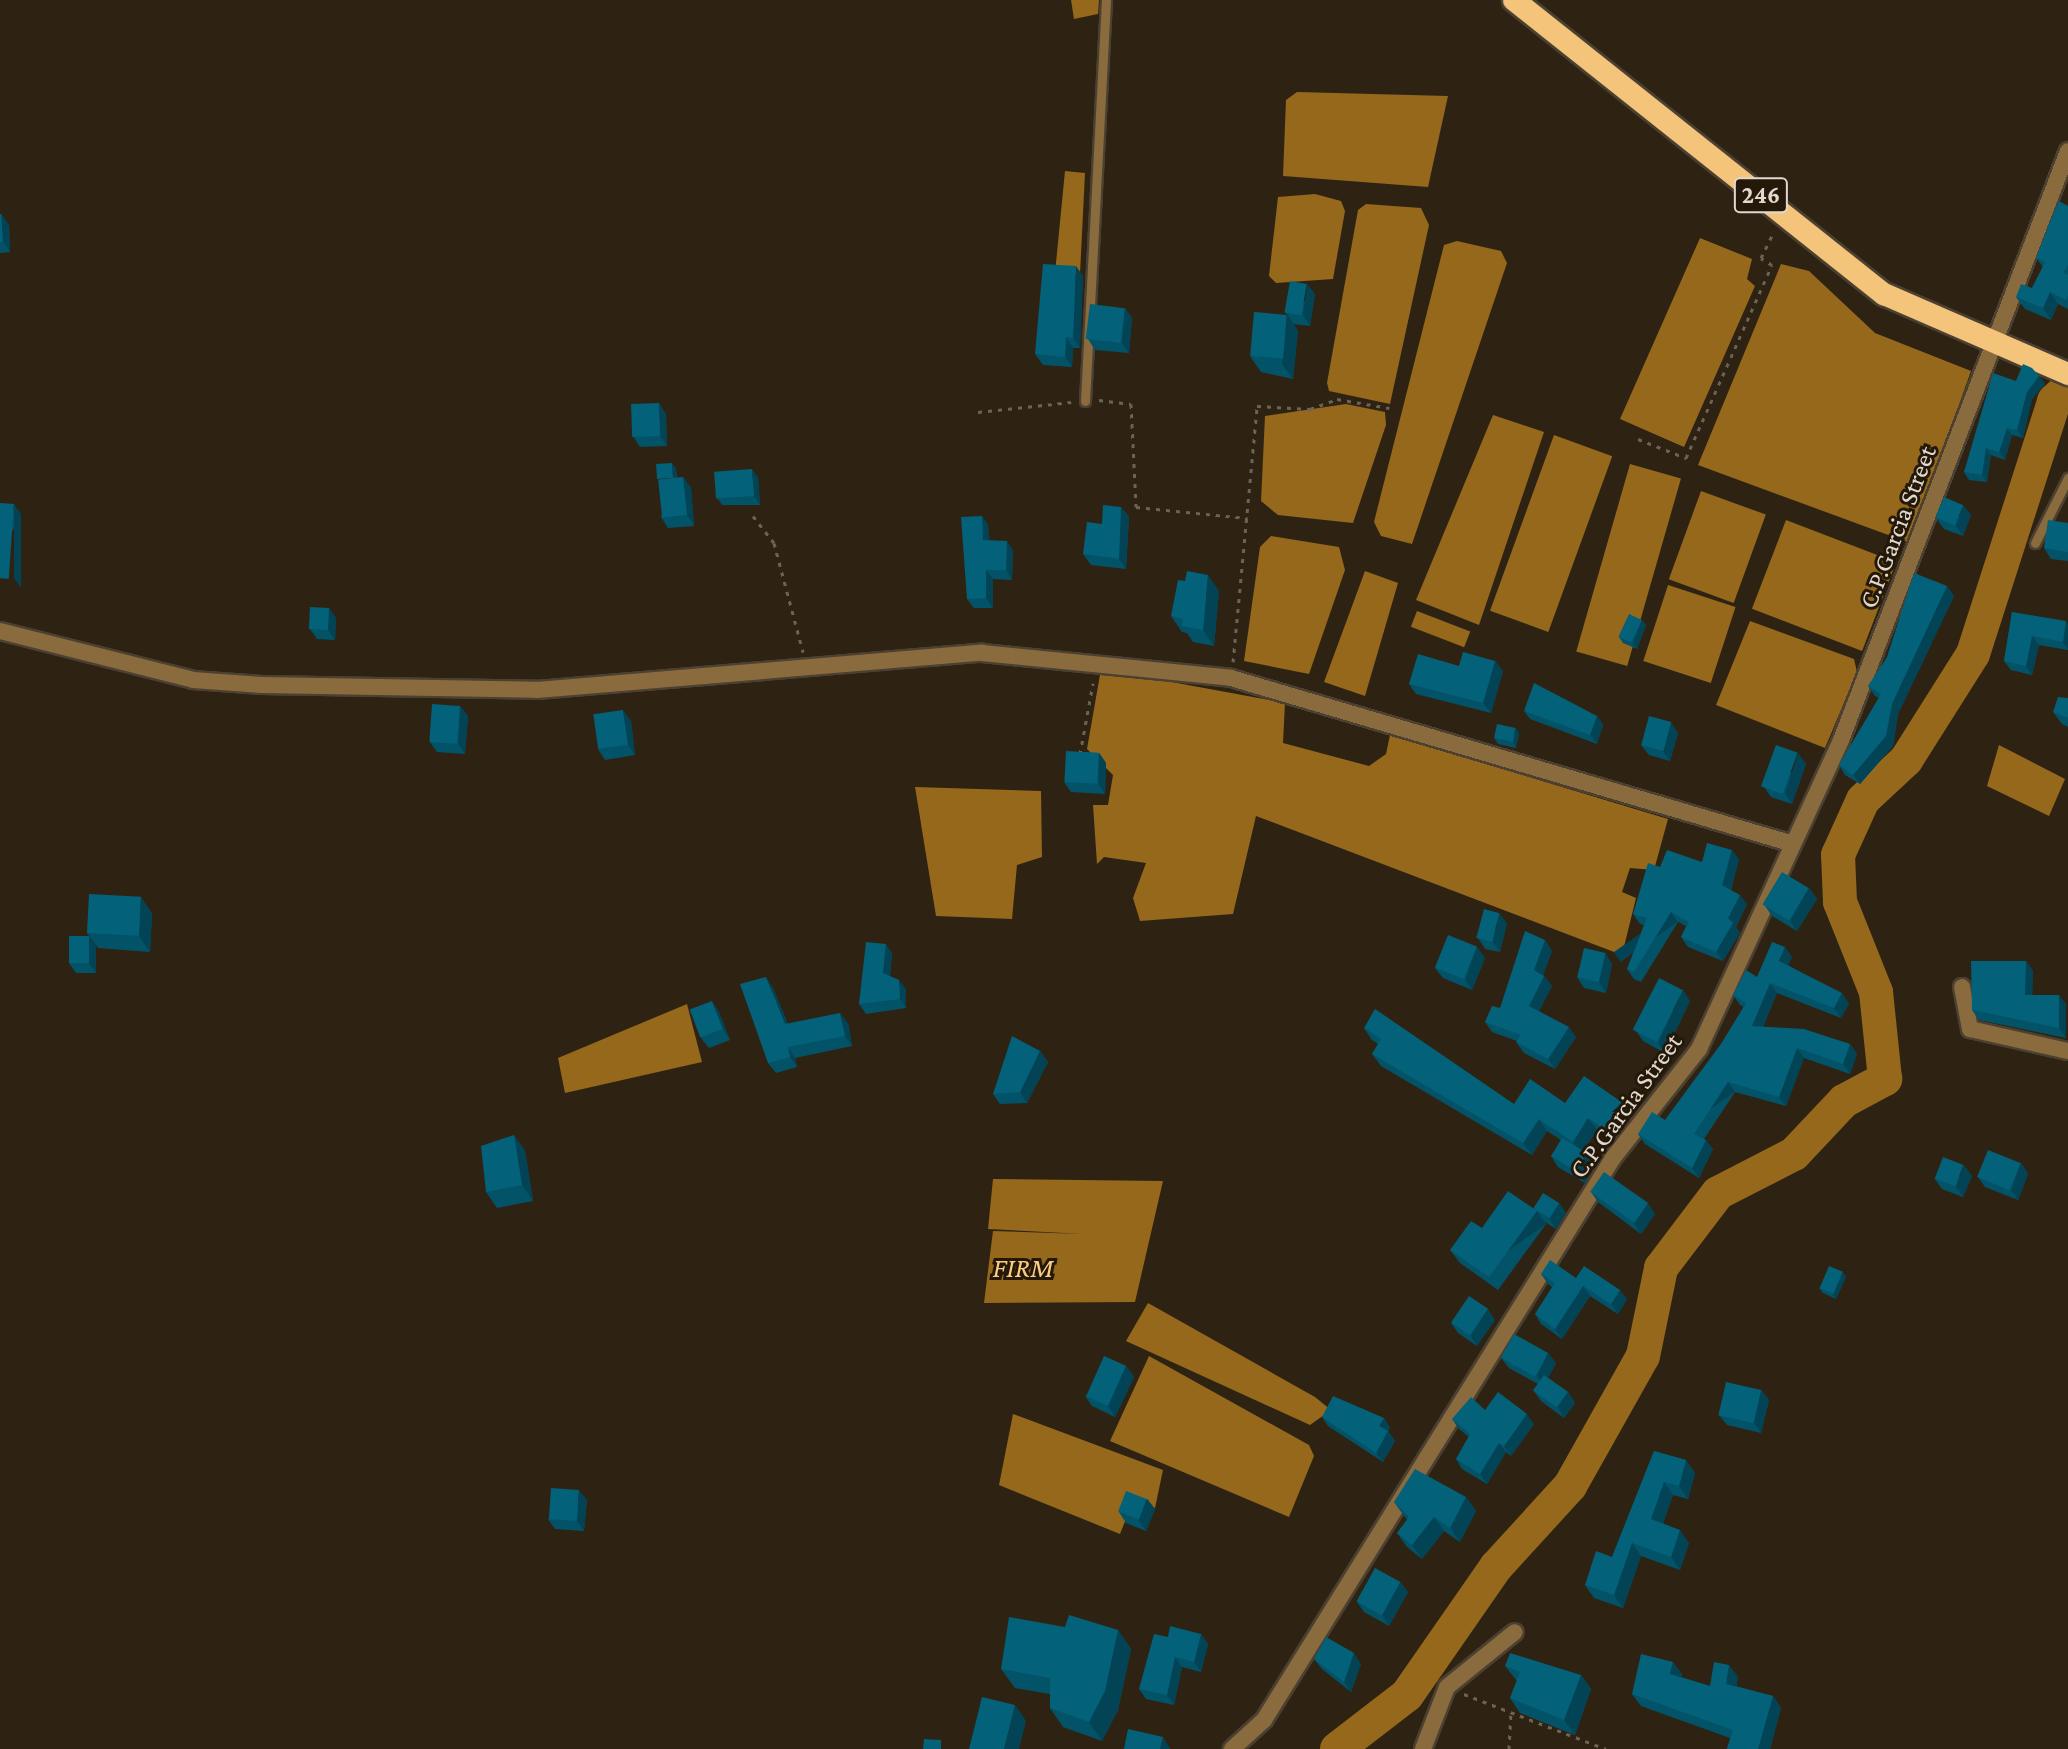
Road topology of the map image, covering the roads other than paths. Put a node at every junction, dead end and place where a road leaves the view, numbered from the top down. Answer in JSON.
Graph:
{"nodes":[{"id":1,"x":1106,"y":0,"type":"edge"},
{"id":2,"x":1514,"y":0,"type":"edge"},
{"id":3,"x":2068,"y":151,"type":"edge"},
{"id":4,"x":1991,"y":345,"type":"junction"},
{"id":5,"x":2068,"y":374,"type":"edge"},
{"id":6,"x":1085,"y":401,"type":"road end"},
{"id":7,"x":2068,"y":478,"type":"edge"},
{"id":8,"x":2035,"y":543,"type":"dead end"},
{"id":9,"x":0,"y":631,"type":"edge"},
{"id":10,"x":1790,"y":843,"type":"junction"},
{"id":11,"x":1962,"y":987,"type":"dead end"},
{"id":12,"x":2068,"y":1051,"type":"edge"},
{"id":13,"x":1515,"y":1632,"type":"dead end"},
{"id":14,"x":1232,"y":1749,"type":"edge"},
{"id":15,"x":1423,"y":1749,"type":"edge"}],
"edges":[{"from":1,"to":6,"type":"lane"},
{"from":2,"to":4,"type":"highway","number":"246"},
{"from":3,"to":4,"type":"street","name":"C.P.Garcia Street"},
{"from":4,"to":5,"type":"highway","number":"246"},
{"from":4,"to":10,"type":"street","name":"C.P.Garcia Street"},
{"from":7,"to":8,"type":"lane"},
{"from":9,"to":10,"type":"street"},
{"from":10,"to":14,"type":"street","name":"C.P.Garcia Street"},
{"from":11,"to":12,"type":"street"},
{"from":13,"to":15,"type":"street"}]}
